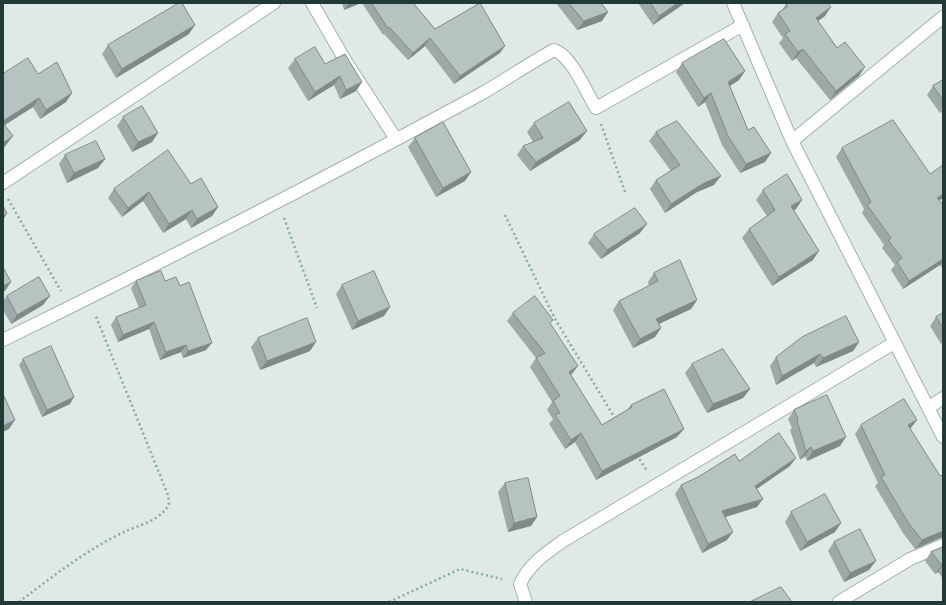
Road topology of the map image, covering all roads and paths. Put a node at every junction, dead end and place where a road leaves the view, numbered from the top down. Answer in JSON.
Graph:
{"nodes":[{"id":1,"x":274,"y":3,"type":"edge"},
{"id":2,"x":312,"y":3,"type":"edge"},
{"id":3,"x":733,"y":3,"type":"edge"},
{"id":4,"x":943,"y":17,"type":"edge"},
{"id":5,"x":743,"y":25,"type":"junction"},
{"id":6,"x":596,"y":108,"type":"junction"},
{"id":7,"x":396,"y":140,"type":"junction"},
{"id":8,"x":792,"y":141,"type":"junction"},
{"id":9,"x":3,"y":183,"type":"edge"},
{"id":10,"x":625,"y":192,"type":"dead end"},
{"id":11,"x":7,"y":197,"type":"dead end"},
{"id":12,"x":277,"y":201,"type":"junction"},
{"id":13,"x":505,"y":215,"type":"dead end"},
{"id":14,"x":89,"y":298,"type":"junction"},
{"id":15,"x":70,"y":308,"type":"junction"},
{"id":16,"x":318,"y":308,"type":"dead end"},
{"id":17,"x":3,"y":340,"type":"edge"},
{"id":18,"x":894,"y":343,"type":"junction"},
{"id":19,"x":943,"y":398,"type":"edge"},
{"id":20,"x":928,"y":408,"type":"junction"},
{"id":21,"x":619,"y":425,"type":"edge"},
{"id":22,"x":943,"y":437,"type":"edge"},
{"id":23,"x":636,"y":452,"type":"edge"},
{"id":24,"x":656,"y":485,"type":"junction"},
{"id":25,"x":943,"y":545,"type":"edge"},
{"id":26,"x":520,"y":584,"type":"junction"},
{"id":27,"x":19,"y":602,"type":"edge"},
{"id":28,"x":389,"y":602,"type":"edge"},
{"id":29,"x":526,"y":602,"type":"edge"},
{"id":30,"x":840,"y":602,"type":"edge"}],
"edges":[{"from":1,"to":9,"type":"street"},
{"from":2,"to":7,"type":"street"},
{"from":3,"to":5,"type":"street"},
{"from":4,"to":8,"type":"street"},
{"from":5,"to":6,"type":"street"},
{"from":5,"to":8,"type":"street"},
{"from":6,"to":7,"type":"street"},
{"from":6,"to":10,"type":"path"},
{"from":7,"to":12,"type":"street"},
{"from":8,"to":18,"type":"street"},
{"from":11,"to":15,"type":"path"},
{"from":12,"to":14,"type":"street"},
{"from":12,"to":16,"type":"path"},
{"from":13,"to":21,"type":"path"},
{"from":14,"to":15,"type":"street"},
{"from":14,"to":27,"type":"path"},
{"from":15,"to":17,"type":"street"},
{"from":18,"to":20,"type":"street"},
{"from":18,"to":24,"type":"street"},
{"from":19,"to":20,"type":"street"},
{"from":20,"to":22,"type":"street"},
{"from":23,"to":24,"type":"path"},
{"from":24,"to":26,"type":"street"},
{"from":25,"to":30,"type":"street"},
{"from":26,"to":28,"type":"path"},
{"from":26,"to":29,"type":"street"}]}
